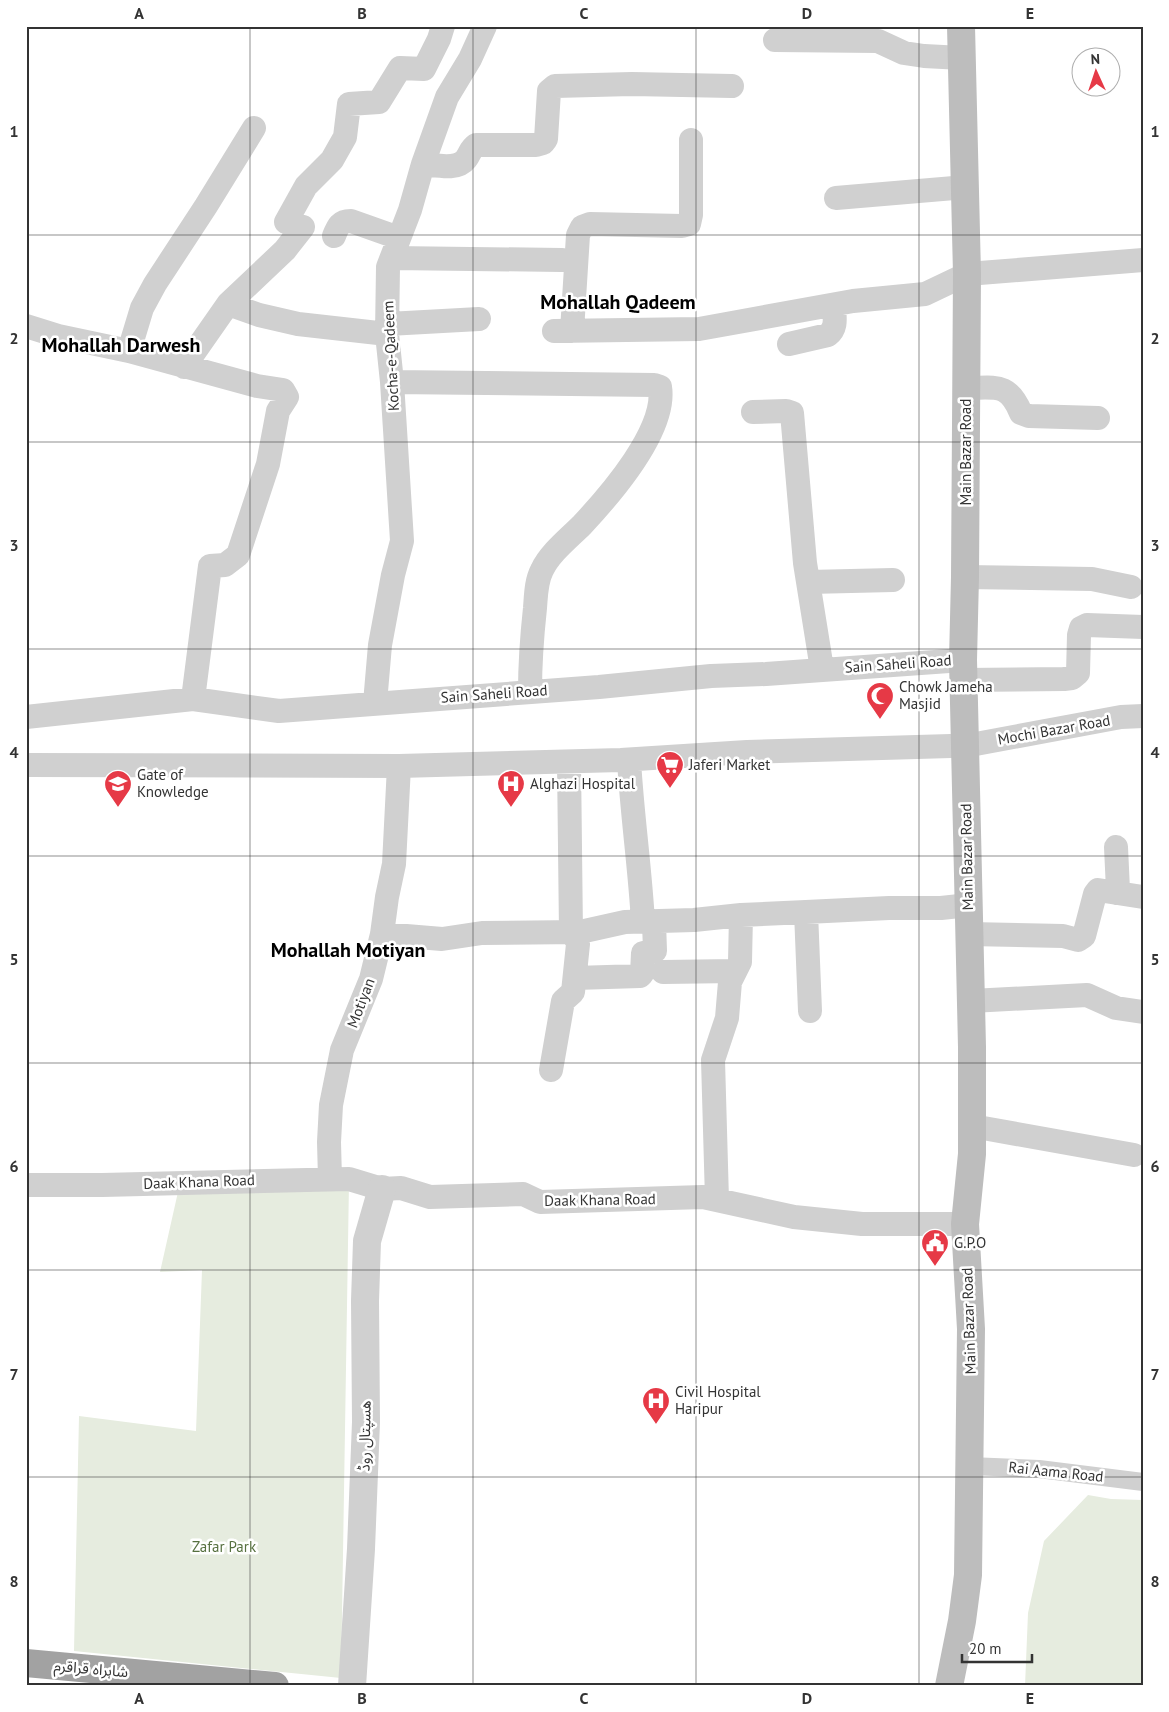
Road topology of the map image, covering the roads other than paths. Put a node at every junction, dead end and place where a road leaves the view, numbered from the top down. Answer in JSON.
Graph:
{"nodes":[{"id":1,"x":443,"y":26,"type":"edge"},
{"id":2,"x":485,"y":26,"type":"edge"},
{"id":3,"x":961,"y":26,"type":"edge"},
{"id":4,"x":775,"y":40,"type":"dead end"},
{"id":5,"x":962,"y":58,"type":"junction"},
{"id":6,"x":732,"y":86,"type":"dead end"},
{"id":7,"x":254,"y":128,"type":"dead end"},
{"id":8,"x":691,"y":140,"type":"dead end"},
{"id":9,"x":423,"y":164,"type":"junction"},
{"id":10,"x":966,"y":187,"type":"junction"},
{"id":11,"x":836,"y":198,"type":"dead end"},
{"id":12,"x":334,"y":236,"type":"dead end"},
{"id":13,"x":395,"y":248,"type":"junction"},
{"id":14,"x":562,"y":260,"type":"dead end"},
{"id":15,"x":1143,"y":260,"type":"edge"},
{"id":16,"x":967,"y":274,"type":"junction"},
{"id":17,"x":228,"y":304,"type":"junction"},
{"id":18,"x":834,"y":305,"type":"junction"},
{"id":19,"x":479,"y":319,"type":"dead end"},
{"id":20,"x":26,"y":326,"type":"edge"},
{"id":21,"x":388,"y":329,"type":"junction"},
{"id":22,"x":789,"y":344,"type":"dead end"},
{"id":23,"x":129,"y":351,"type":"junction"},
{"id":24,"x":184,"y":367,"type":"junction"},
{"id":25,"x":392,"y":382,"type":"junction"},
{"id":26,"x":966,"y":388,"type":"junction"},
{"id":27,"x":753,"y":412,"type":"dead end"},
{"id":28,"x":1098,"y":418,"type":"dead end"},
{"id":29,"x":966,"y":577,"type":"junction"},
{"id":30,"x":893,"y":580,"type":"dead end"},
{"id":31,"x":809,"y":582,"type":"junction"},
{"id":32,"x":1130,"y":587,"type":"dead end"},
{"id":33,"x":1143,"y":627,"type":"edge"},
{"id":34,"x":822,"y":669,"type":"junction"},
{"id":35,"x":963,"y":670,"type":"junction"},
{"id":36,"x":530,"y":691,"type":"junction"},
{"id":37,"x":193,"y":699,"type":"junction"},
{"id":38,"x":375,"y":703,"type":"junction"},
{"id":39,"x":1143,"y":716,"type":"edge"},
{"id":40,"x":26,"y":717,"type":"edge"},
{"id":41,"x":965,"y":746,"type":"junction"},
{"id":42,"x":629,"y":760,"type":"junction"},
{"id":43,"x":569,"y":762,"type":"junction"},
{"id":44,"x":26,"y":765,"type":"edge"},
{"id":45,"x":399,"y":766,"type":"junction"},
{"id":46,"x":1116,"y":847,"type":"dead end"},
{"id":47,"x":1117,"y":893,"type":"junction"},
{"id":48,"x":1143,"y":897,"type":"edge"},
{"id":49,"x":968,"y":905,"type":"junction"},
{"id":50,"x":806,"y":912,"type":"junction"},
{"id":51,"x":741,"y":915,"type":"junction"},
{"id":52,"x":648,"y":922,"type":"junction"},
{"id":53,"x":571,"y":933,"type":"junction"},
{"id":54,"x":382,"y":934,"type":"junction"},
{"id":55,"x":969,"y":934,"type":"junction"},
{"id":56,"x":736,"y":971,"type":"junction"},
{"id":57,"x":663,"y":972,"type":"dead end"},
{"id":58,"x":574,"y":978,"type":"junction"},
{"id":59,"x":971,"y":1001,"type":"junction"},
{"id":60,"x":1142,"y":1007,"type":"edge"},
{"id":61,"x":810,"y":1011,"type":"dead end"},
{"id":62,"x":551,"y":1070,"type":"dead end"},
{"id":63,"x":972,"y":1126,"type":"junction"},
{"id":64,"x":1134,"y":1155,"type":"dead end"},
{"id":65,"x":330,"y":1179,"type":"junction"},
{"id":66,"x":26,"y":1185,"type":"edge"},
{"id":67,"x":382,"y":1189,"type":"junction"},
{"id":68,"x":717,"y":1200,"type":"junction"},
{"id":69,"x":965,"y":1224,"type":"junction"},
{"id":70,"x":970,"y":1466,"type":"junction"},
{"id":71,"x":1143,"y":1482,"type":"edge"},
{"id":72,"x":26,"y":1663,"type":"edge"},
{"id":73,"x":275,"y":1686,"type":"edge"},
{"id":74,"x":352,"y":1686,"type":"edge"},
{"id":75,"x":949,"y":1686,"type":"edge"}],
"edges":[{"from":1,"to":17,"type":"street"},
{"from":2,"to":9,"type":"street","name":"Kocha-e-Qadeem"},
{"from":3,"to":5,"type":"main road","name":"Main Bazar Road"},
{"from":4,"to":5,"type":"street"},
{"from":5,"to":10,"type":"main road","name":"Main Bazar Road"},
{"from":6,"to":9,"type":"street"},
{"from":7,"to":23,"type":"street"},
{"from":8,"to":18,"type":"street"},
{"from":9,"to":13,"type":"street","name":"Kocha-e-Qadeem"},
{"from":10,"to":11,"type":"street"},
{"from":10,"to":16,"type":"main road","name":"Main Bazar Road"},
{"from":12,"to":13,"type":"street"},
{"from":13,"to":14,"type":"street"},
{"from":13,"to":21,"type":"street","name":"Kocha-e-Qadeem"},
{"from":15,"to":16,"type":"street"},
{"from":16,"to":18,"type":"street"},
{"from":16,"to":26,"type":"main road","name":"Main Bazar Road"},
{"from":17,"to":21,"type":"street"},
{"from":17,"to":24,"type":"street"},
{"from":18,"to":22,"type":"street"},
{"from":19,"to":21,"type":"street"},
{"from":20,"to":23,"type":"street"},
{"from":21,"to":25,"type":"street","name":"Kocha-e-Qadeem"},
{"from":23,"to":24,"type":"street"},
{"from":24,"to":37,"type":"street"},
{"from":25,"to":36,"type":"street"},
{"from":25,"to":38,"type":"street","name":"Kocha-e-Qadeem"},
{"from":26,"to":28,"type":"street"},
{"from":26,"to":29,"type":"main road","name":"Main Bazar Road"},
{"from":27,"to":31,"type":"street"},
{"from":29,"to":32,"type":"street"},
{"from":29,"to":35,"type":"main road","name":"Main Bazar Road"},
{"from":30,"to":31,"type":"street"},
{"from":31,"to":34,"type":"street"},
{"from":33,"to":35,"type":"street","name":"Sain Saheli Road"},
{"from":34,"to":35,"type":"street","name":"Sain Saheli Road"},
{"from":34,"to":36,"type":"street","name":"Sain Saheli Road"},
{"from":35,"to":41,"type":"main road","name":"Main Bazar Road"},
{"from":36,"to":38,"type":"street","name":"Sain Saheli Road"},
{"from":37,"to":38,"type":"street","name":"Sain Saheli Road"},
{"from":37,"to":40,"type":"street","name":"Sain Saheli Road"},
{"from":39,"to":41,"type":"street","name":"Mochi Bazar Road"},
{"from":41,"to":42,"type":"street"},
{"from":41,"to":49,"type":"main road","name":"Main Bazar Road"},
{"from":42,"to":43,"type":"street"},
{"from":42,"to":52,"type":"street"},
{"from":43,"to":45,"type":"street"},
{"from":43,"to":53,"type":"street"},
{"from":44,"to":45,"type":"street"},
{"from":45,"to":54,"type":"street","name":"Motiyan"},
{"from":46,"to":47,"type":"street"},
{"from":47,"to":48,"type":"street"},
{"from":47,"to":55,"type":"street"},
{"from":49,"to":50,"type":"street"},
{"from":49,"to":55,"type":"main road","name":"Main Bazar Road"},
{"from":50,"to":51,"type":"street"},
{"from":50,"to":61,"type":"street"},
{"from":51,"to":52,"type":"street"},
{"from":51,"to":56,"type":"street"},
{"from":52,"to":53,"type":"street"},
{"from":52,"to":58,"type":"street"},
{"from":53,"to":54,"type":"street"},
{"from":53,"to":58,"type":"street"},
{"from":54,"to":65,"type":"street","name":"Motiyan"},
{"from":55,"to":59,"type":"main road","name":"Main Bazar Road"},
{"from":56,"to":57,"type":"street"},
{"from":56,"to":68,"type":"street"},
{"from":58,"to":62,"type":"street"},
{"from":59,"to":60,"type":"street"},
{"from":59,"to":63,"type":"main road","name":"Main Bazar Road"},
{"from":63,"to":64,"type":"street"},
{"from":63,"to":69,"type":"main road","name":"Main Bazar Road"},
{"from":65,"to":66,"type":"street","name":"Daak Khana Road"},
{"from":65,"to":67,"type":"street","name":"Daak Khana Road"},
{"from":67,"to":68,"type":"street","name":"Daak Khana Road"},
{"from":67,"to":74,"type":"street","name":"ھسپتال روڈ"},
{"from":68,"to":69,"type":"street","name":"Daak Khana Road"},
{"from":69,"to":70,"type":"main road","name":"Main Bazar Road"},
{"from":70,"to":71,"type":"street","name":"Rai Aama Road"},
{"from":70,"to":75,"type":"main road","name":"Main Bazar Road"},
{"from":72,"to":73,"type":"highway","name":"شاہراہ قراقرم"}]}
